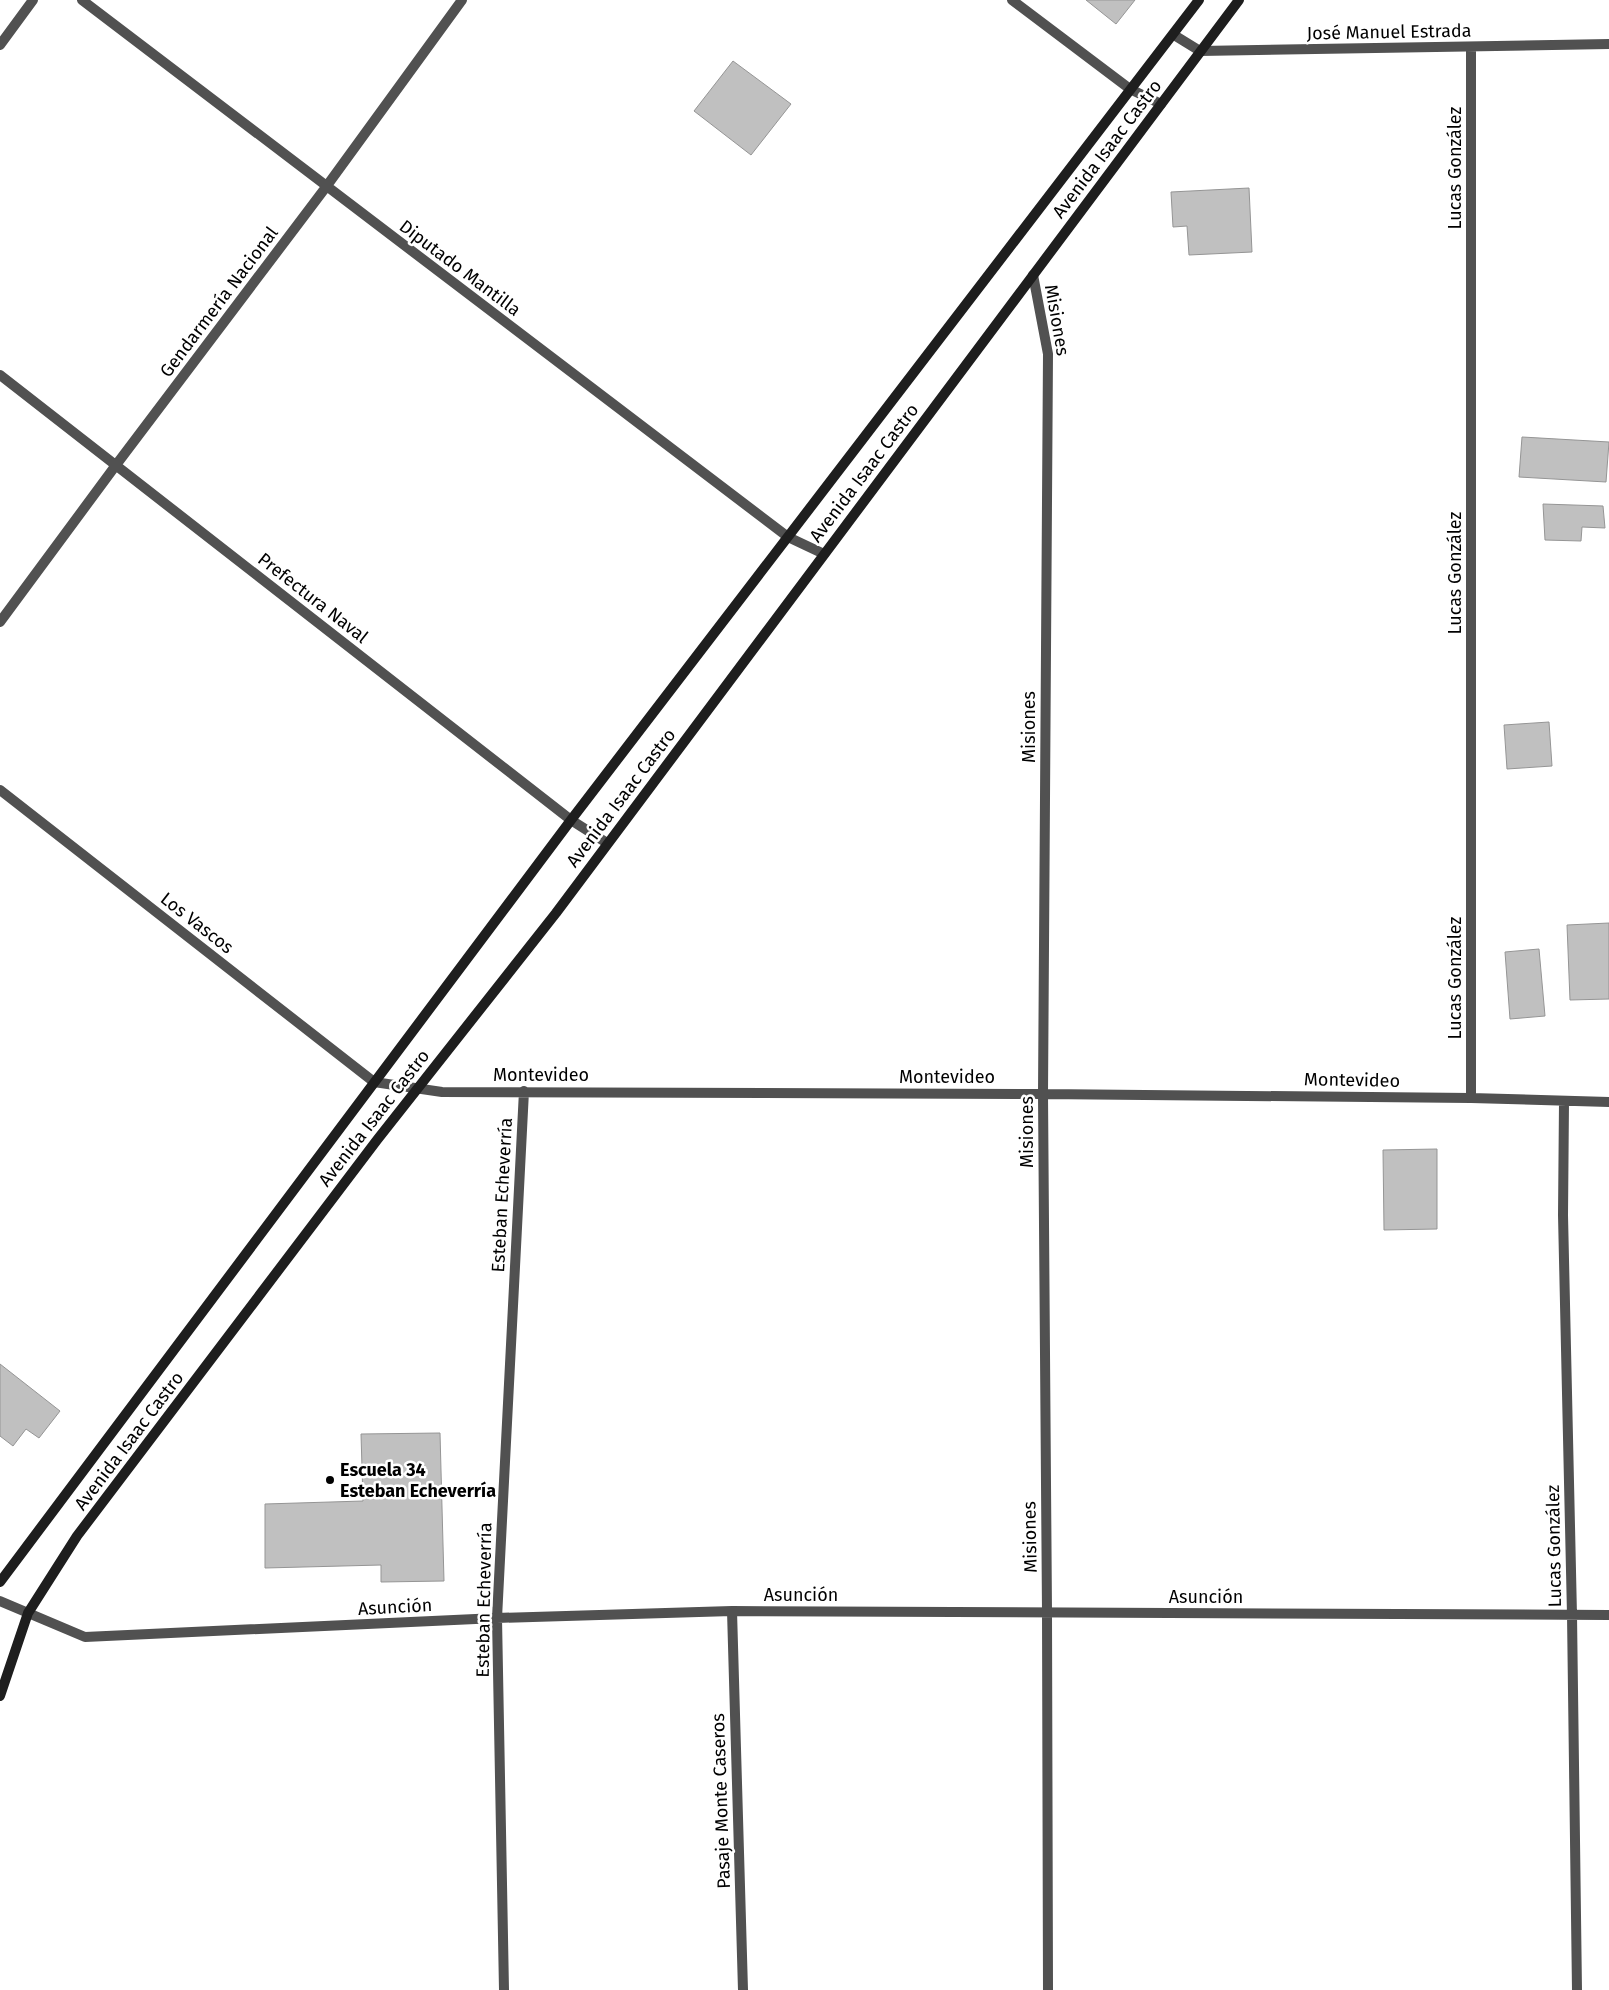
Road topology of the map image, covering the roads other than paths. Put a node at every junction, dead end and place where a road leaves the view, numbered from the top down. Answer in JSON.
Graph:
{"nodes":[{"id":1,"x":33,"y":0,"type":"edge"},
{"id":2,"x":82,"y":0,"type":"edge"},
{"id":3,"x":462,"y":0,"type":"edge"},
{"id":4,"x":1012,"y":0,"type":"edge"},
{"id":5,"x":1199,"y":0,"type":"edge"},
{"id":6,"x":1239,"y":0,"type":"edge"},
{"id":7,"x":1174,"y":35,"type":"junction"},
{"id":8,"x":1609,"y":44,"type":"edge"},
{"id":9,"x":0,"y":45,"type":"edge"},
{"id":10,"x":1471,"y":48,"type":"junction"},
{"id":11,"x":1200,"y":51,"type":"junction"},
{"id":12,"x":1130,"y":88,"type":"junction"},
{"id":13,"x":1161,"y":104,"type":"junction"},
{"id":14,"x":326,"y":187,"type":"junction"},
{"id":15,"x":1033,"y":275,"type":"junction"},
{"id":16,"x":0,"y":375,"type":"edge"},
{"id":17,"x":116,"y":465,"type":"junction"},
{"id":18,"x":788,"y":537,"type":"junction"},
{"id":19,"x":824,"y":554,"type":"junction"},
{"id":20,"x":0,"y":622,"type":"edge"},
{"id":21,"x":0,"y":790,"type":"edge"},
{"id":22,"x":571,"y":820,"type":"junction"},
{"id":23,"x":607,"y":843,"type":"junction"},
{"id":24,"x":374,"y":1082,"type":"junction"},
{"id":25,"x":417,"y":1089,"type":"junction"},
{"id":26,"x":524,"y":1091,"type":"junction"},
{"id":27,"x":1042,"y":1094,"type":"junction"},
{"id":28,"x":1471,"y":1098,"type":"junction"},
{"id":29,"x":1564,"y":1102,"type":"junction"},
{"id":30,"x":1609,"y":1102,"type":"edge"},
{"id":31,"x":0,"y":1582,"type":"edge"},
{"id":32,"x":0,"y":1601,"type":"edge"},
{"id":33,"x":732,"y":1611,"type":"junction"},
{"id":34,"x":1047,"y":1612,"type":"junction"},
{"id":35,"x":28,"y":1613,"type":"junction"},
{"id":36,"x":1572,"y":1615,"type":"junction"},
{"id":37,"x":1609,"y":1615,"type":"edge"},
{"id":38,"x":497,"y":1618,"type":"junction"},
{"id":39,"x":0,"y":1696,"type":"edge"},
{"id":40,"x":504,"y":1990,"type":"edge"},
{"id":41,"x":743,"y":1990,"type":"edge"},
{"id":42,"x":1048,"y":1990,"type":"edge"},
{"id":43,"x":1577,"y":1990,"type":"edge"}],
"edges":[{"from":1,"to":9,"type":"street"},
{"from":2,"to":14,"type":"street","name":"Diputado Mantilla"},
{"from":3,"to":14,"type":"street","name":"Gendarmería Nacional"},
{"from":4,"to":12,"type":"street"},
{"from":5,"to":7,"type":"main road","name":"Avenida Isaac Castro"},
{"from":6,"to":11,"type":"main road","name":"Avenida Isaac Castro"},
{"from":7,"to":11,"type":"street"},
{"from":7,"to":12,"type":"main road","name":"Avenida Isaac Castro"},
{"from":8,"to":10,"type":"street","name":"José Manuel Estrada"},
{"from":10,"to":11,"type":"street","name":"José Manuel Estrada"},
{"from":10,"to":28,"type":"street","name":"Lucas González"},
{"from":11,"to":13,"type":"main road","name":"Avenida Isaac Castro"},
{"from":12,"to":13,"type":"street"},
{"from":12,"to":18,"type":"main road","name":"Avenida Isaac Castro"},
{"from":13,"to":15,"type":"main road","name":"Avenida Isaac Castro"},
{"from":14,"to":17,"type":"street","name":"Gendarmería Nacional"},
{"from":14,"to":18,"type":"street","name":"Diputado Mantilla"},
{"from":15,"to":19,"type":"main road","name":"Avenida Isaac Castro"},
{"from":15,"to":27,"type":"street","name":"Misiones"},
{"from":16,"to":17,"type":"street","name":"Prefectura Naval"},
{"from":17,"to":20,"type":"street","name":"Gendarmería Nacional"},
{"from":17,"to":22,"type":"street","name":"Prefectura Naval"},
{"from":18,"to":19,"type":"street","name":"Diputado Mantilla"},
{"from":18,"to":22,"type":"main road","name":"Avenida Isaac Castro"},
{"from":19,"to":23,"type":"main road","name":"Avenida Isaac Castro"},
{"from":21,"to":24,"type":"street","name":"Los Vascos"},
{"from":22,"to":23,"type":"street","name":"Prefectura Naval"},
{"from":22,"to":24,"type":"main road","name":"Avenida Isaac Castro"},
{"from":23,"to":25,"type":"main road","name":"Avenida Isaac Castro"},
{"from":24,"to":25,"type":"street","name":"Montevideo"},
{"from":24,"to":31,"type":"main road","name":"Avenida Isaac Castro"},
{"from":25,"to":26,"type":"street","name":"Montevideo"},
{"from":25,"to":35,"type":"main road","name":"Avenida Isaac Castro"},
{"from":26,"to":27,"type":"street","name":"Montevideo"},
{"from":26,"to":38,"type":"street","name":"Esteban Echeverría"},
{"from":27,"to":28,"type":"street","name":"Montevideo"},
{"from":27,"to":34,"type":"street","name":"Misiones"},
{"from":28,"to":29,"type":"street","name":"Montevideo"},
{"from":29,"to":30,"type":"street","name":"Montevideo"},
{"from":29,"to":36,"type":"street","name":"Lucas González"},
{"from":32,"to":35,"type":"street","name":"Asunción"},
{"from":33,"to":34,"type":"street","name":"Asunción"},
{"from":33,"to":38,"type":"street","name":"Asunción"},
{"from":33,"to":41,"type":"street","name":"Pasaje Monte Caseros"},
{"from":34,"to":36,"type":"street","name":"Asunción"},
{"from":34,"to":42,"type":"street","name":"Misiones"},
{"from":35,"to":38,"type":"street","name":"Asunción"},
{"from":35,"to":39,"type":"main road","name":"Avenida Isaac Castro"},
{"from":36,"to":37,"type":"street","name":"Asunción"},
{"from":36,"to":43,"type":"street","name":"Lucas González"},
{"from":38,"to":40,"type":"street","name":"Esteban Echeverría"}]}
